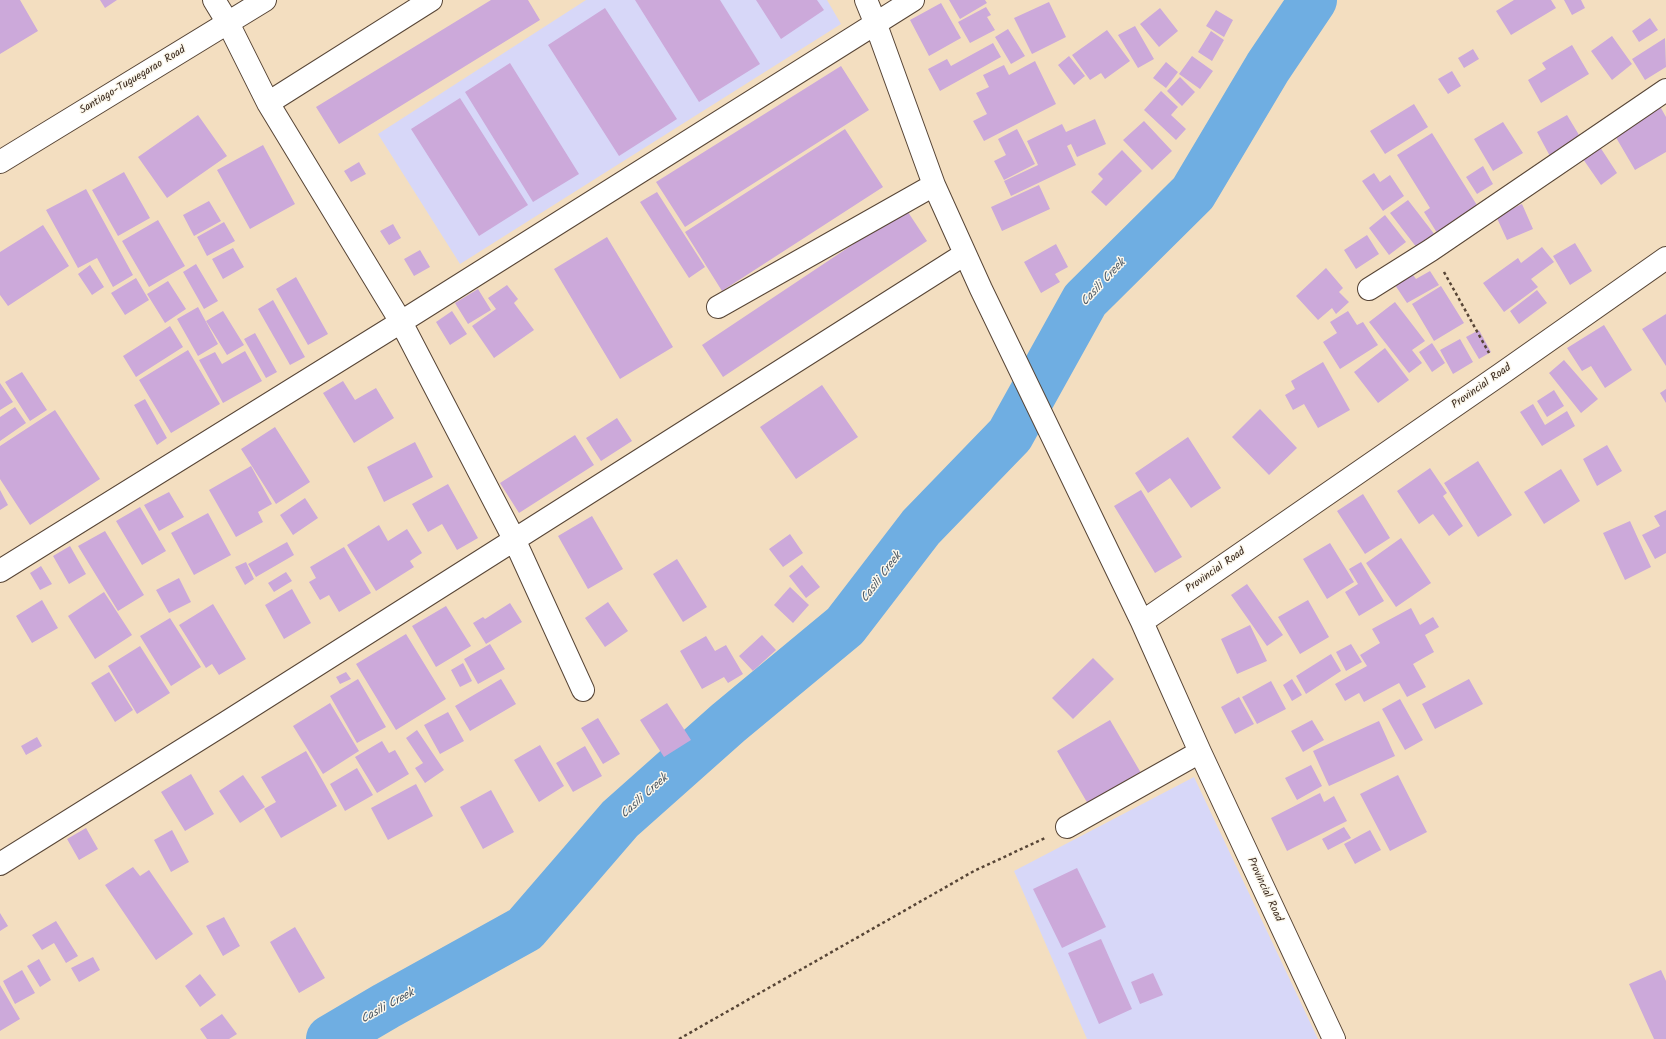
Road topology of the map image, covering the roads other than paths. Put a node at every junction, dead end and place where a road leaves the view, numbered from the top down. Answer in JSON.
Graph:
{"nodes":[{"id":1,"x":214,"y":0,"type":"edge"},
{"id":2,"x":265,"y":0,"type":"edge"},
{"id":3,"x":431,"y":0,"type":"edge"},
{"id":4,"x":866,"y":0,"type":"edge"},
{"id":5,"x":913,"y":0,"type":"edge"},
{"id":6,"x":876,"y":22,"type":"junction"},
{"id":7,"x":228,"y":23,"type":"junction"},
{"id":8,"x":1666,"y":90,"type":"edge"},
{"id":9,"x":268,"y":103,"type":"junction"},
{"id":10,"x":0,"y":162,"type":"edge"},
{"id":11,"x":934,"y":185,"type":"junction"},
{"id":12,"x":965,"y":254,"type":"junction"},
{"id":13,"x":1666,"y":258,"type":"edge"},
{"id":14,"x":1369,"y":289,"type":"dead end"},
{"id":15,"x":718,"y":307,"type":"dead end"},
{"id":16,"x":402,"y":322,"type":"junction"},
{"id":17,"x":514,"y":539,"type":"junction"},
{"id":18,"x":0,"y":571,"type":"edge"},
{"id":19,"x":1142,"y":622,"type":"junction"},
{"id":20,"x":583,"y":690,"type":"dead end"},
{"id":21,"x":1200,"y":752,"type":"junction"},
{"id":22,"x":1067,"y":827,"type":"road end"},
{"id":23,"x":0,"y":864,"type":"edge"},
{"id":24,"x":1334,"y":1039,"type":"edge"}],
"edges":[{"from":1,"to":7,"type":"main road"},
{"from":2,"to":7,"type":"main road","name":"Santiago-Tuguegarao Road"},
{"from":3,"to":9,"type":"main road"},
{"from":4,"to":6,"type":"main road"},
{"from":5,"to":6,"type":"main road"},
{"from":6,"to":11,"type":"main road"},
{"from":6,"to":16,"type":"main road"},
{"from":7,"to":9,"type":"main road"},
{"from":7,"to":10,"type":"main road","name":"Santiago-Tuguegarao Road"},
{"from":8,"to":14,"type":"main road"},
{"from":9,"to":16,"type":"main road"},
{"from":11,"to":12,"type":"main road"},
{"from":11,"to":15,"type":"main road"},
{"from":12,"to":17,"type":"main road"},
{"from":12,"to":19,"type":"main road"},
{"from":13,"to":19,"type":"main road","name":"Provincial Road"},
{"from":16,"to":17,"type":"main road"},
{"from":16,"to":18,"type":"main road"},
{"from":17,"to":20,"type":"main road"},
{"from":17,"to":23,"type":"main road"},
{"from":19,"to":21,"type":"main road","name":"Provincial Road"},
{"from":21,"to":22,"type":"main road"},
{"from":21,"to":24,"type":"main road","name":"Provincial Road"}]}
